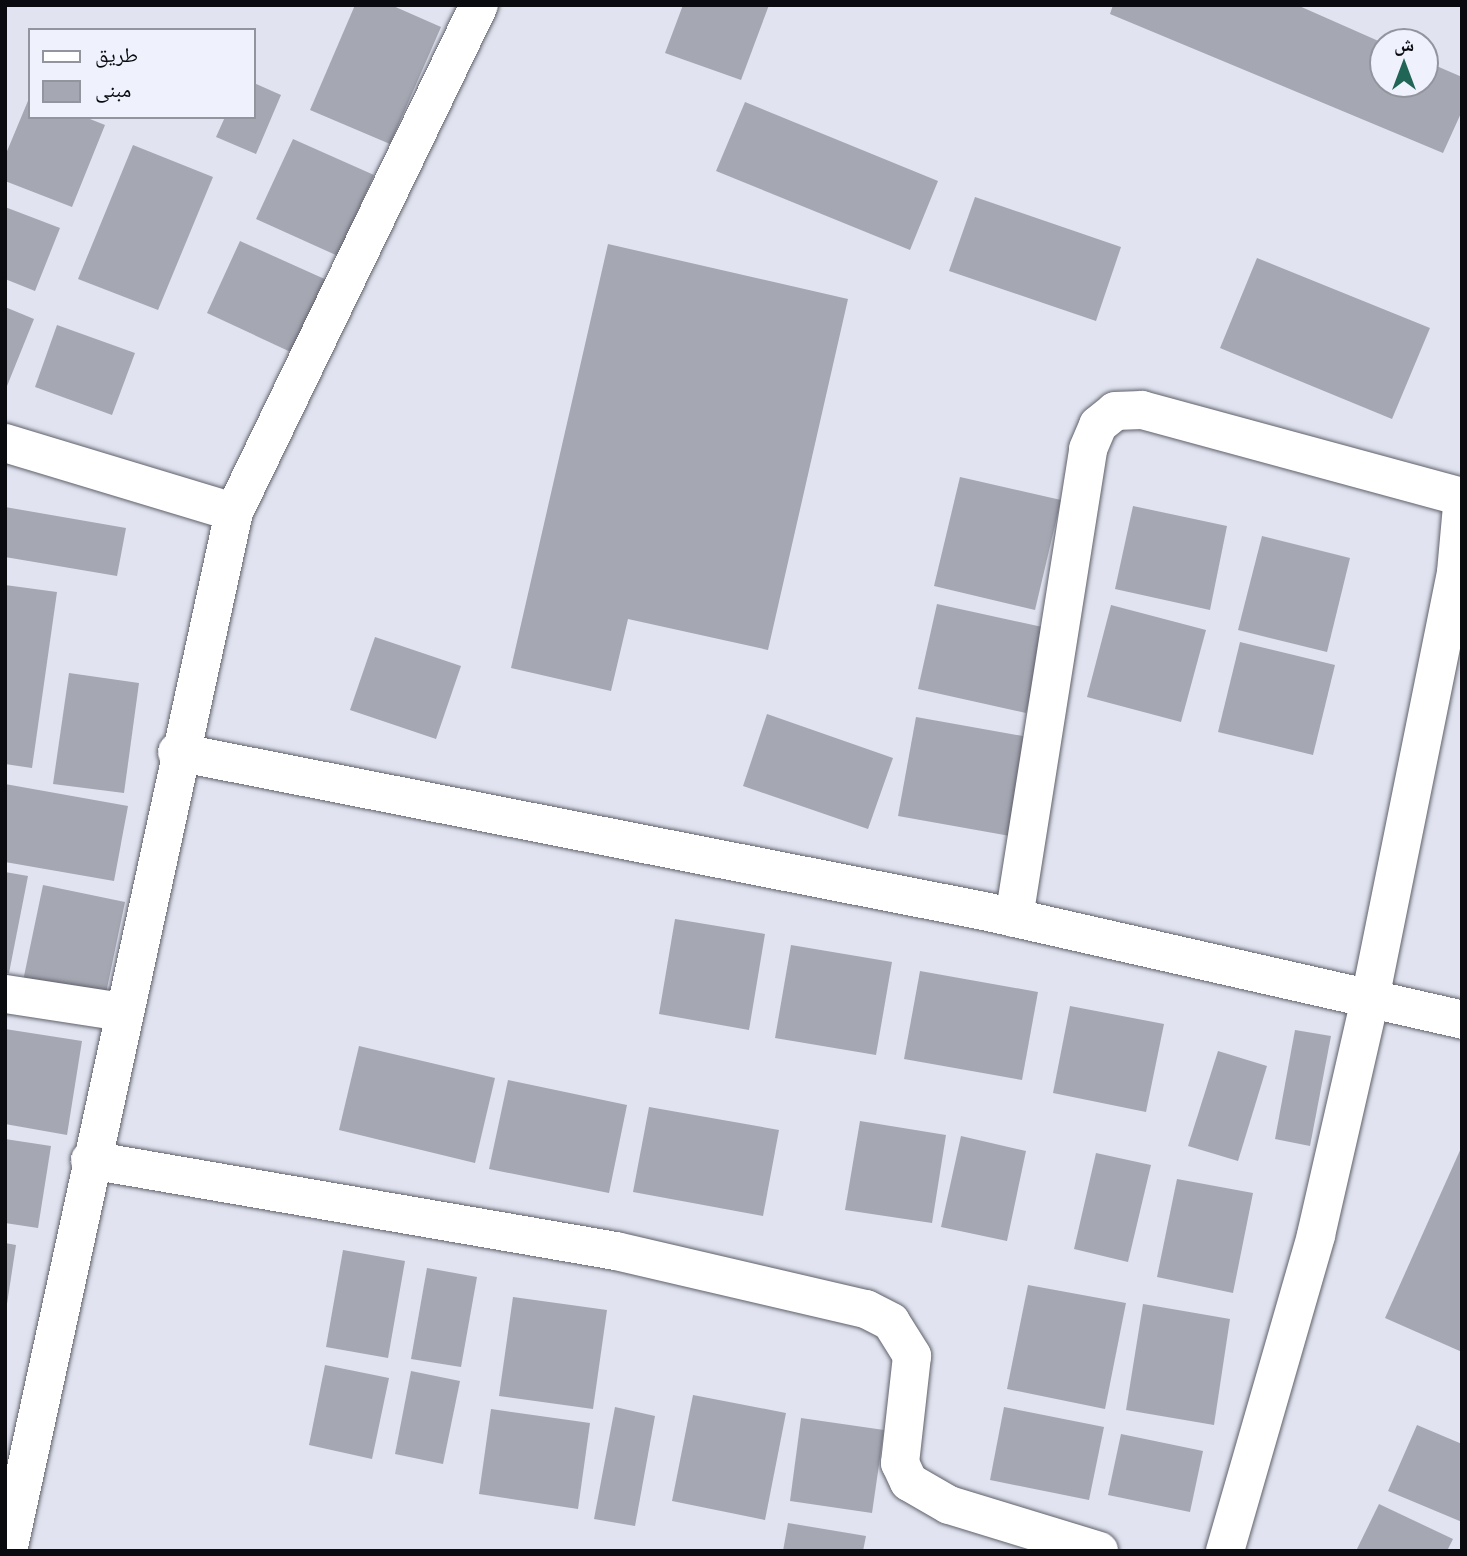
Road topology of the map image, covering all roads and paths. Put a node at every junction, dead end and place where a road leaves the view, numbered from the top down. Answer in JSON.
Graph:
{"nodes":[{"id":1,"x":479,"y":5,"type":"edge"},
{"id":2,"x":5,"y":443,"type":"edge"},
{"id":3,"x":1462,"y":497,"type":"edge"},
{"id":4,"x":1462,"y":506,"type":"edge"},
{"id":5,"x":234,"y":512,"type":"junction"},
{"id":6,"x":1459,"y":573,"type":"edge"},
{"id":7,"x":177,"y":752,"type":"junction"},
{"id":8,"x":1014,"y":918,"type":"junction"},
{"id":9,"x":5,"y":994,"type":"edge"},
{"id":10,"x":1371,"y":995,"type":"junction"},
{"id":11,"x":122,"y":1012,"type":"junction"},
{"id":12,"x":1462,"y":1020,"type":"edge"},
{"id":13,"x":90,"y":1160,"type":"junction"},
{"id":14,"x":8,"y":1551,"type":"edge"},
{"id":15,"x":1099,"y":1551,"type":"edge"},
{"id":16,"x":1225,"y":1551,"type":"edge"}],
"edges":[{"from":1,"to":5,"type":"street"},
{"from":2,"to":5,"type":"street"},
{"from":3,"to":8,"type":"street"},
{"from":4,"to":6,"type":"street"},
{"from":5,"to":7,"type":"street"},
{"from":6,"to":10,"type":"street"},
{"from":7,"to":8,"type":"street"},
{"from":7,"to":11,"type":"street"},
{"from":8,"to":10,"type":"street"},
{"from":9,"to":11,"type":"street"},
{"from":10,"to":12,"type":"street"},
{"from":10,"to":16,"type":"street"},
{"from":11,"to":13,"type":"street"},
{"from":13,"to":14,"type":"street"},
{"from":13,"to":15,"type":"street"}]}
